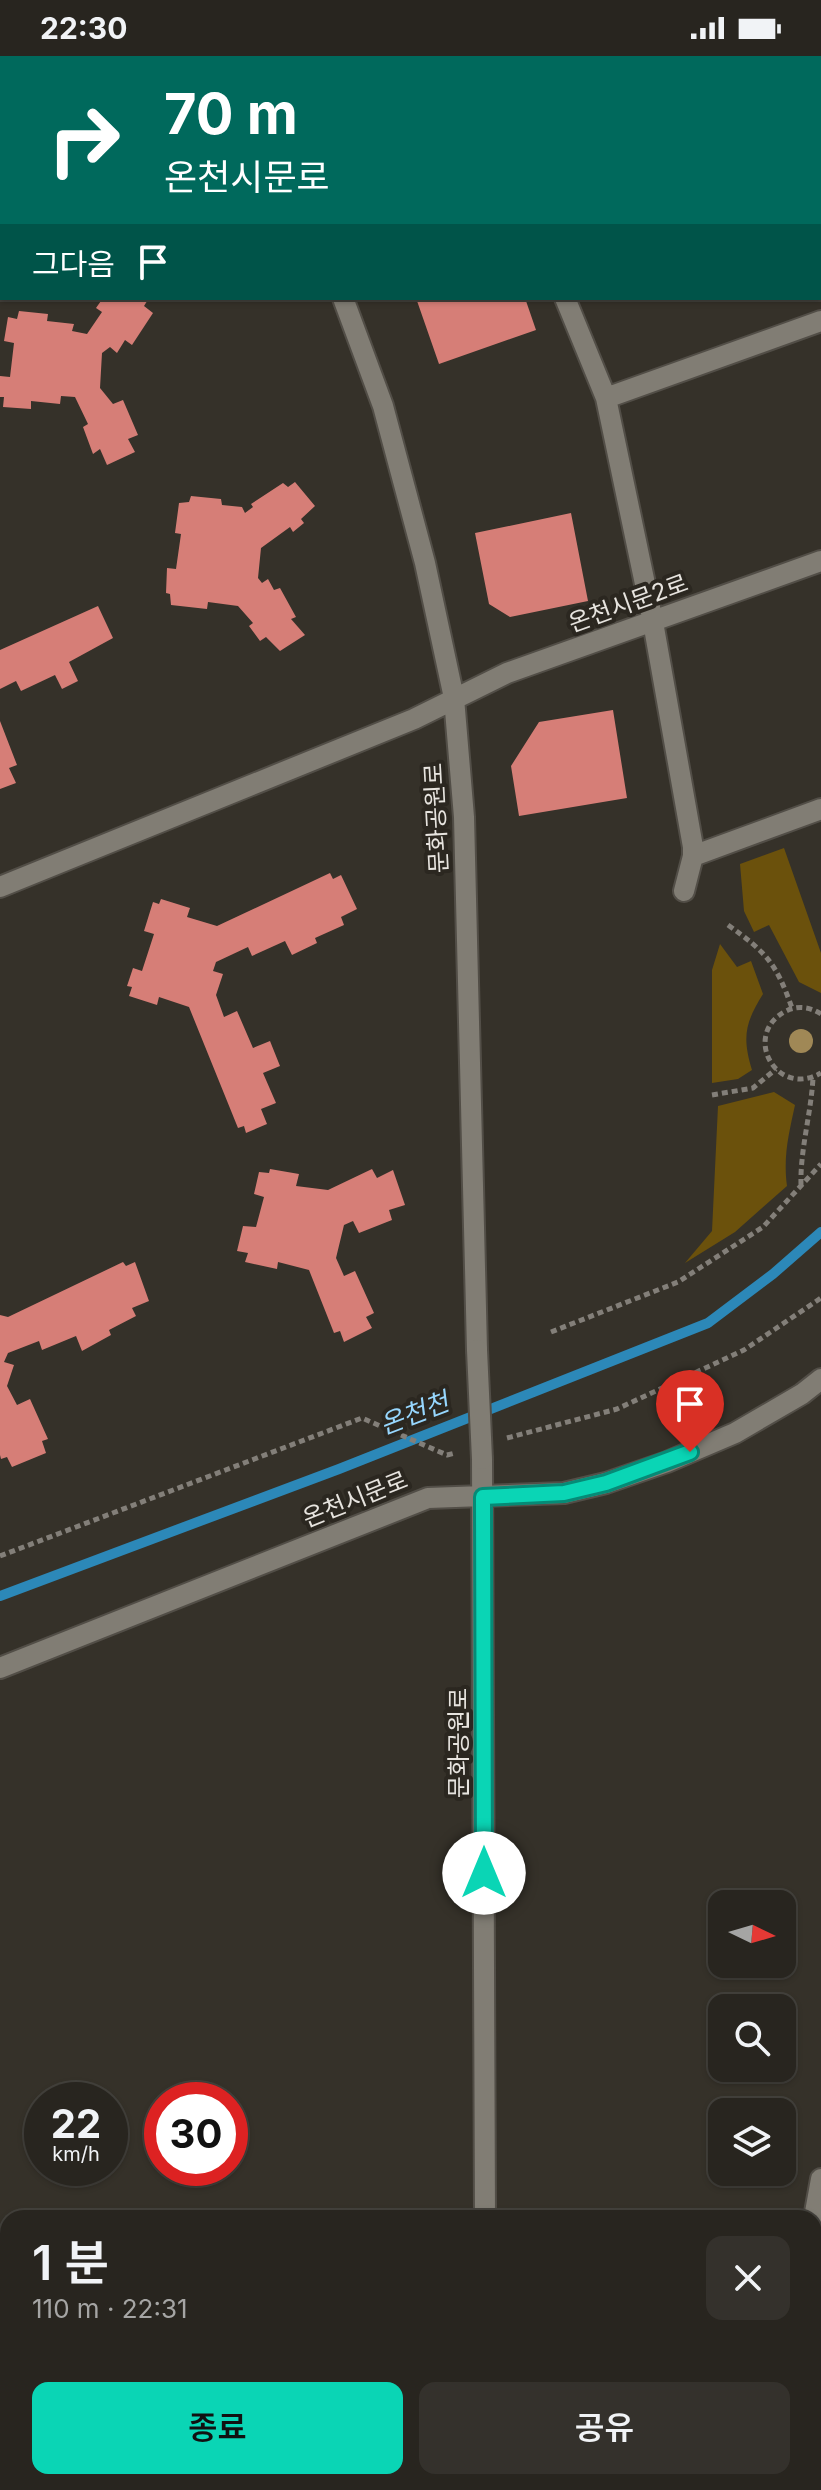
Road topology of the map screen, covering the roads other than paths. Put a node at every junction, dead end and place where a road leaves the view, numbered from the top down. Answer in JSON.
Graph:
{"nodes":[{"id":1,"x":344,"y":300,"type":"edge"},
{"id":2,"x":566,"y":300,"type":"edge"},
{"id":3,"x":821,"y":321,"type":"edge"},
{"id":4,"x":606,"y":398,"type":"junction"},
{"id":5,"x":821,"y":561,"type":"edge"},
{"id":6,"x":653,"y":622,"type":"junction"},
{"id":7,"x":454,"y":698,"type":"junction"},
{"id":8,"x":821,"y":809,"type":"edge"},
{"id":9,"x":693,"y":856,"type":"junction"},
{"id":10,"x":0,"y":887,"type":"edge"},
{"id":11,"x":684,"y":891,"type":"dead end"},
{"id":12,"x":821,"y":1379,"type":"edge"},
{"id":13,"x":483,"y":1497,"type":"junction"},
{"id":14,"x":0,"y":1668,"type":"edge"},
{"id":15,"x":821,"y":2179,"type":"edge"},
{"id":16,"x":485,"y":2210,"type":"edge"},
{"id":17,"x":816,"y":2210,"type":"edge"}],
"edges":[{"from":1,"to":7,"type":"street","name":"문화공원로"},
{"from":2,"to":4,"type":"street"},
{"from":3,"to":4,"type":"street"},
{"from":4,"to":6,"type":"street"},
{"from":5,"to":6,"type":"street","name":"온천시문2로"},
{"from":6,"to":7,"type":"street","name":"온천시문2로"},
{"from":6,"to":9,"type":"street"},
{"from":7,"to":10,"type":"street","name":"온천시문2로"},
{"from":7,"to":13,"type":"street","name":"문화공원로","bridge":true},
{"from":8,"to":9,"type":"street"},
{"from":9,"to":11,"type":"street"},
{"from":12,"to":13,"type":"street","name":"온천시문로"},
{"from":13,"to":14,"type":"street","name":"온천시문로"},
{"from":13,"to":16,"type":"street","name":"문화공원로"},
{"from":15,"to":17,"type":"street"}]}
